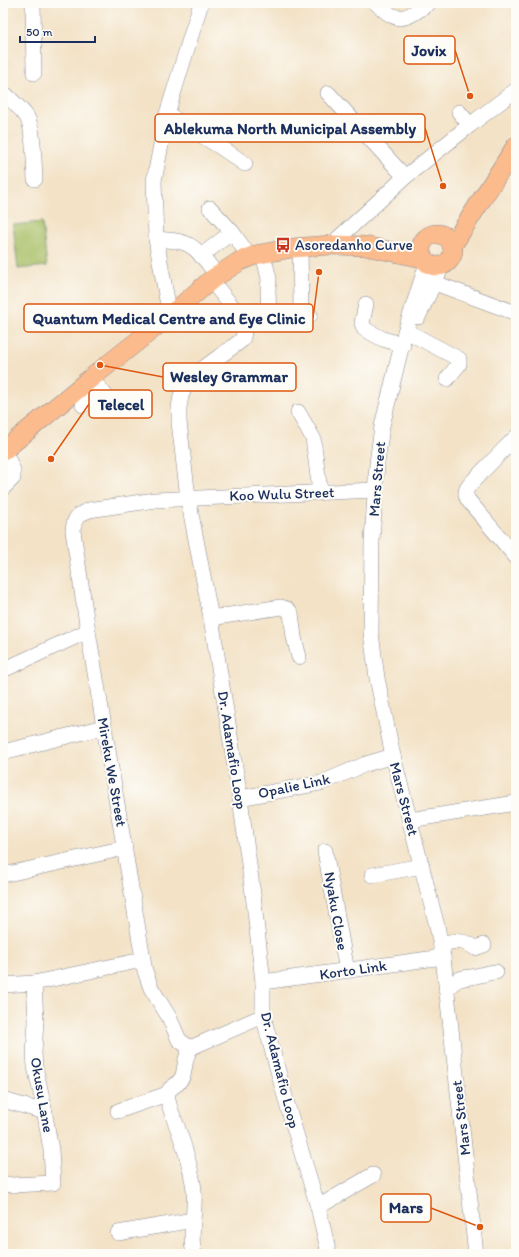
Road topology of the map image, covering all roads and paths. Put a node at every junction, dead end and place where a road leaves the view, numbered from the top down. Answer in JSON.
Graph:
{"nodes":[{"id":1,"x":33,"y":3,"type":"edge"},
{"id":2,"x":202,"y":3,"type":"edge"},
{"id":3,"x":376,"y":3,"type":"edge"},
{"id":4,"x":429,"y":3,"type":"edge"},
{"id":5,"x":34,"y":73,"type":"dead end"},
{"id":6,"x":516,"y":90,"type":"edge"},
{"id":7,"x":3,"y":92,"type":"edge"},
{"id":8,"x":328,"y":93,"type":"dead end"},
{"id":9,"x":460,"y":112,"type":"dead end"},
{"id":10,"x":167,"y":114,"type":"junction"},
{"id":11,"x":470,"y":125,"type":"junction"},
{"id":12,"x":515,"y":148,"type":"edge"},
{"id":13,"x":245,"y":164,"type":"dead end"},
{"id":14,"x":405,"y":177,"type":"junction"},
{"id":15,"x":35,"y":179,"type":"dead end"},
{"id":16,"x":479,"y":203,"type":"junction"},
{"id":17,"x":210,"y":208,"type":"dead end"},
{"id":18,"x":232,"y":232,"type":"junction"},
{"id":19,"x":156,"y":239,"type":"junction"},
{"id":20,"x":331,"y":245,"type":"junction"},
{"id":21,"x":300,"y":247,"type":"junction"},
{"id":22,"x":257,"y":255,"type":"junction"},
{"id":23,"x":201,"y":256,"type":"junction"},
{"id":24,"x":431,"y":257,"type":"junction"},
{"id":25,"x":214,"y":278,"type":"junction"},
{"id":26,"x":366,"y":304,"type":"dead end"},
{"id":27,"x":173,"y":313,"type":"junction"},
{"id":28,"x":516,"y":313,"type":"edge"},
{"id":29,"x":310,"y":315,"type":"dead end"},
{"id":30,"x":269,"y":322,"type":"dead end"},
{"id":31,"x":406,"y":337,"type":"junction"},
{"id":32,"x":447,"y":379,"type":"dead end"},
{"id":33,"x":95,"y":383,"type":"junction"},
{"id":34,"x":83,"y":405,"type":"dead end"},
{"id":35,"x":116,"y":408,"type":"dead end"},
{"id":36,"x":298,"y":412,"type":"dead end"},
{"id":37,"x":516,"y":437,"type":"edge"},
{"id":38,"x":3,"y":451,"type":"edge"},
{"id":39,"x":3,"y":488,"type":"edge"},
{"id":40,"x":375,"y":490,"type":"junction"},
{"id":41,"x":320,"y":492,"type":"junction"},
{"id":42,"x":188,"y":498,"type":"junction"},
{"id":43,"x":516,"y":557,"type":"edge"},
{"id":44,"x":211,"y":618,"type":"junction"},
{"id":45,"x":88,"y":631,"type":"junction"},
{"id":46,"x":299,"y":657,"type":"dead end"},
{"id":47,"x":3,"y":670,"type":"edge"},
{"id":48,"x":104,"y":727,"type":"junction"},
{"id":49,"x":3,"y":752,"type":"edge"},
{"id":50,"x":393,"y":756,"type":"junction"},
{"id":51,"x":240,"y":798,"type":"junction"},
{"id":52,"x":516,"y":803,"type":"edge"},
{"id":53,"x":410,"y":820,"type":"junction"},
{"id":54,"x":125,"y":848,"type":"junction"},
{"id":55,"x":325,"y":851,"type":"dead end"},
{"id":56,"x":422,"y":866,"type":"junction"},
{"id":57,"x":3,"y":875,"type":"edge"},
{"id":58,"x":372,"y":875,"type":"dead end"},
{"id":59,"x":484,"y":945,"type":"dead end"},
{"id":60,"x":442,"y":953,"type":"junction"},
{"id":61,"x":142,"y":960,"type":"junction"},
{"id":62,"x":347,"y":971,"type":"junction"},
{"id":63,"x":496,"y":972,"type":"dead end"},
{"id":64,"x":262,"y":982,"type":"junction"},
{"id":65,"x":34,"y":983,"type":"junction"},
{"id":66,"x":3,"y":985,"type":"edge"},
{"id":67,"x":446,"y":990,"type":"junction"},
{"id":68,"x":263,"y":1016,"type":"junction"},
{"id":69,"x":190,"y":1048,"type":"junction"},
{"id":70,"x":167,"y":1094,"type":"junction"},
{"id":71,"x":3,"y":1100,"type":"edge"},
{"id":72,"x":118,"y":1111,"type":"dead end"},
{"id":73,"x":44,"y":1112,"type":"junction"},
{"id":74,"x":373,"y":1175,"type":"dead end"},
{"id":75,"x":3,"y":1184,"type":"edge"},
{"id":76,"x":318,"y":1207,"type":"junction"},
{"id":77,"x":193,"y":1220,"type":"junction"},
{"id":78,"x":118,"y":1233,"type":"dead end"},
{"id":79,"x":194,"y":1254,"type":"edge"},
{"id":80,"x":328,"y":1254,"type":"edge"},
{"id":81,"x":476,"y":1254,"type":"edge"}],
"edges":[{"from":1,"to":5,"type":"street"},
{"from":2,"to":10,"type":"street"},
{"from":3,"to":4,"type":"street"},
{"from":6,"to":11,"type":"street"},
{"from":7,"to":15,"type":"street"},
{"from":8,"to":14,"type":"street"},
{"from":9,"to":11,"type":"street"},
{"from":10,"to":13,"type":"street"},
{"from":10,"to":19,"type":"street"},
{"from":11,"to":14,"type":"street"},
{"from":12,"to":16,"type":"main road"},
{"from":14,"to":20,"type":"street"},
{"from":16,"to":24,"type":"main road"},
{"from":16,"to":24,"type":"main road"},
{"from":17,"to":18,"type":"street"},
{"from":18,"to":22,"type":"street"},
{"from":18,"to":23,"type":"street"},
{"from":19,"to":23,"type":"street","name":"Dr. Adamafio Loop"},
{"from":19,"to":27,"type":"street"},
{"from":20,"to":21,"type":"main road"},
{"from":20,"to":24,"type":"main road"},
{"from":21,"to":22,"type":"main road"},
{"from":21,"to":29,"type":"street"},
{"from":22,"to":25,"type":"main road"},
{"from":22,"to":30,"type":"street"},
{"from":23,"to":25,"type":"street","name":"Dr. Adamafio Loop"},
{"from":24,"to":28,"type":"street"},
{"from":24,"to":31,"type":"street","name":"Mars Street"},
{"from":24,"to":31,"type":"street","name":"Mars Street"},
{"from":25,"to":27,"type":"main road"},
{"from":25,"to":42,"type":"street","name":"Dr. Adamafio Loop"},
{"from":26,"to":31,"type":"street"},
{"from":27,"to":33,"type":"main road"},
{"from":31,"to":32,"type":"street"},
{"from":31,"to":40,"type":"street","name":"Mars Street"},
{"from":33,"to":34,"type":"street"},
{"from":33,"to":35,"type":"street"},
{"from":33,"to":38,"type":"main road"},
{"from":36,"to":41,"type":"street"},
{"from":37,"to":43,"type":"street"},
{"from":38,"to":39,"type":"street"},
{"from":40,"to":41,"type":"street","name":"Koo Wulu Street"},
{"from":40,"to":50,"type":"street","name":"Mars Street"},
{"from":41,"to":42,"type":"street","name":"Koo Wulu Street"},
{"from":42,"to":44,"type":"street","name":"Dr. Adamafio Loop"},
{"from":42,"to":45,"type":"street","name":"Mireku We Street"},
{"from":44,"to":46,"type":"street"},
{"from":44,"to":51,"type":"street","name":"Dr. Adamafio Loop"},
{"from":45,"to":47,"type":"street"},
{"from":45,"to":48,"type":"street","name":"Mireku We Street"},
{"from":48,"to":49,"type":"street"},
{"from":48,"to":54,"type":"street","name":"Mireku We Street"},
{"from":50,"to":51,"type":"street","name":"Opalie Link"},
{"from":50,"to":53,"type":"street","name":"Mars Street"},
{"from":51,"to":64,"type":"street","name":"Dr. Adamafio Loop"},
{"from":52,"to":53,"type":"street"},
{"from":53,"to":56,"type":"street","name":"Mars Street"},
{"from":54,"to":57,"type":"street"},
{"from":54,"to":61,"type":"street","name":"Mireku We Street"},
{"from":55,"to":62,"type":"street","name":"Nyaku Close"},
{"from":56,"to":58,"type":"street"},
{"from":56,"to":60,"type":"street","name":"Mars Street"},
{"from":59,"to":60,"type":"street"},
{"from":60,"to":62,"type":"street","name":"Korto Link"},
{"from":60,"to":67,"type":"street","name":"Mars Street"},
{"from":61,"to":65,"type":"street"},
{"from":61,"to":69,"type":"street","name":"Mireku We Street"},
{"from":62,"to":64,"type":"street","name":"Korto Link"},
{"from":63,"to":67,"type":"street"},
{"from":64,"to":68,"type":"street","name":"Dr. Adamafio Loop"},
{"from":65,"to":66,"type":"street"},
{"from":65,"to":73,"type":"street","name":"Okusu Lane"},
{"from":67,"to":81,"type":"street","name":"Mars Street"},
{"from":68,"to":69,"type":"street"},
{"from":68,"to":76,"type":"street","name":"Dr. Adamafio Loop"},
{"from":69,"to":70,"type":"street"},
{"from":70,"to":72,"type":"street"},
{"from":70,"to":77,"type":"street"},
{"from":71,"to":73,"type":"street"},
{"from":73,"to":75,"type":"street","name":"Okusu Lane"},
{"from":74,"to":76,"type":"street"},
{"from":76,"to":80,"type":"street","name":"Dr. Adamafio Loop"},
{"from":77,"to":78,"type":"street"},
{"from":77,"to":79,"type":"street"}]}
